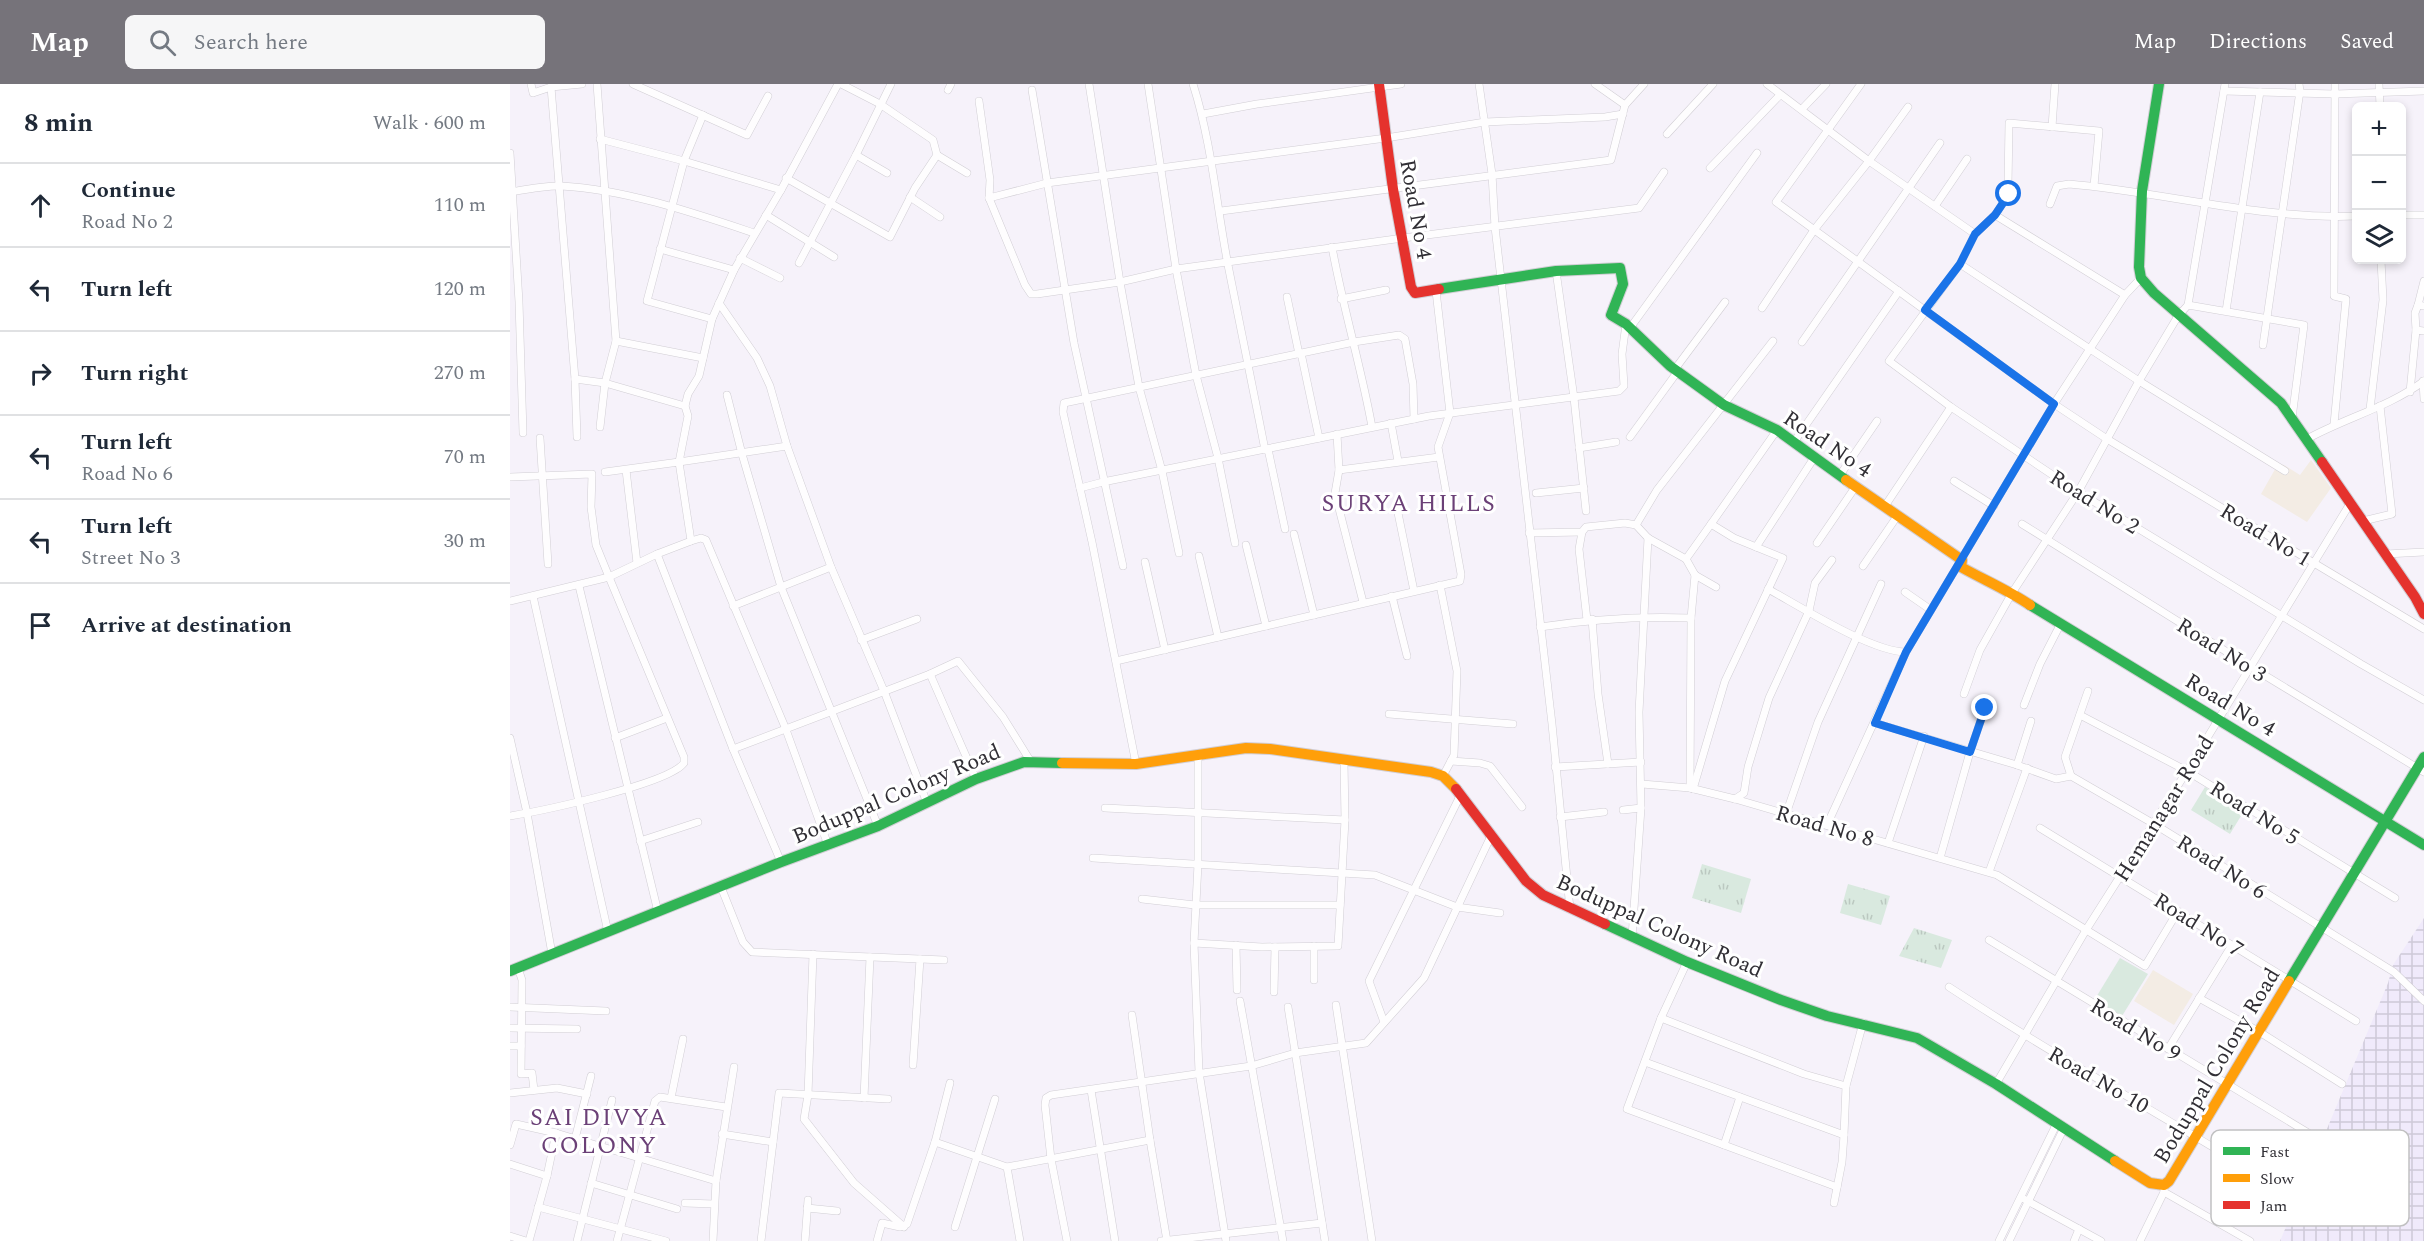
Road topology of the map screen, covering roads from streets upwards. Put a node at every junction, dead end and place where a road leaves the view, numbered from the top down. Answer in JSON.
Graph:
{"nodes":[{"id":1,"x":531,"y":84,"type":"edge"},
{"id":2,"x":582,"y":84,"type":"edge"},
{"id":3,"x":597,"y":84,"type":"edge"},
{"id":4,"x":633,"y":84,"type":"edge"},
{"id":5,"x":839,"y":84,"type":"edge"},
{"id":6,"x":891,"y":84,"type":"edge"},
{"id":7,"x":1089,"y":84,"type":"edge"},
{"id":8,"x":1148,"y":84,"type":"edge"},
{"id":9,"x":1193,"y":84,"type":"edge"},
{"id":10,"x":1401,"y":84,"type":"edge"},
{"id":11,"x":1479,"y":84,"type":"edge"},
{"id":12,"x":1595,"y":84,"type":"edge"},
{"id":13,"x":1644,"y":84,"type":"edge"},
{"id":14,"x":1713,"y":84,"type":"edge"},
{"id":15,"x":1767,"y":84,"type":"edge"},
{"id":16,"x":1826,"y":84,"type":"edge"},
{"id":17,"x":1862,"y":84,"type":"edge"},
{"id":18,"x":2055,"y":84,"type":"edge"},
{"id":19,"x":2159,"y":84,"type":"edge"},
{"id":20,"x":2335,"y":84,"type":"edge"},
{"id":21,"x":1379,"y":85,"type":"edge"},
{"id":22,"x":551,"y":87,"type":"junction"},
{"id":23,"x":2224,"y":87,"type":"edge"},
{"id":24,"x":2380,"y":87,"type":"edge"},
{"id":25,"x":2300,"y":88,"type":"edge"},
{"id":26,"x":1032,"y":90,"type":"dead end"},
{"id":27,"x":2424,"y":91,"type":"edge"},
{"id":28,"x":2260,"y":92,"type":"junction"},
{"id":29,"x":2335,"y":94,"type":"junction"},
{"id":30,"x":768,"y":96,"type":"dead end"},
{"id":31,"x":1780,"y":96,"type":"junction"},
{"id":32,"x":979,"y":101,"type":"dead end"},
{"id":33,"x":880,"y":104,"type":"junction"},
{"id":34,"x":1625,"y":105,"type":"junction"},
{"id":35,"x":1908,"y":107,"type":"dead end"},
{"id":36,"x":1802,"y":109,"type":"junction"},
{"id":37,"x":1203,"y":114,"type":"junction"},
{"id":38,"x":1623,"y":114,"type":"junction"},
{"id":39,"x":703,"y":115,"type":"junction"},
{"id":40,"x":1485,"y":122,"type":"junction"},
{"id":41,"x":2052,"y":127,"type":"junction"},
{"id":42,"x":1828,"y":130,"type":"junction"},
{"id":43,"x":1668,"y":134,"type":"dead end"},
{"id":44,"x":1386,"y":138,"type":"junction"},
{"id":45,"x":600,"y":139,"type":"junction"},
{"id":46,"x":1940,"y":143,"type":"dead end"},
{"id":47,"x":510,"y":153,"type":"edge"},
{"id":48,"x":1758,"y":153,"type":"dead end"},
{"id":49,"x":856,"y":155,"type":"junction"},
{"id":50,"x":937,"y":155,"type":"junction"},
{"id":51,"x":1967,"y":159,"type":"dead end"},
{"id":52,"x":684,"y":161,"type":"junction"},
{"id":53,"x":1213,"y":161,"type":"junction"},
{"id":54,"x":1869,"y":161,"type":"junction"},
{"id":55,"x":1160,"y":168,"type":"junction"},
{"id":56,"x":1710,"y":168,"type":"dead end"},
{"id":57,"x":967,"y":172,"type":"dead end"},
{"id":58,"x":1664,"y":172,"type":"dead end"},
{"id":59,"x":887,"y":173,"type":"dead end"},
{"id":60,"x":1492,"y":174,"type":"junction"},
{"id":61,"x":1103,"y":176,"type":"junction"},
{"id":62,"x":786,"y":178,"type":"junction"},
{"id":63,"x":1047,"y":183,"type":"junction"},
{"id":64,"x":559,"y":185,"type":"junction"},
{"id":65,"x":1908,"y":186,"type":"junction"},
{"id":66,"x":2094,"y":186,"type":"junction"},
{"id":67,"x":1393,"y":189,"type":"junction"},
{"id":68,"x":781,"y":190,"type":"junction"},
{"id":69,"x":2142,"y":191,"type":"junction"},
{"id":70,"x":511,"y":192,"type":"edge"},
{"id":71,"x":604,"y":192,"type":"junction"},
{"id":72,"x":910,"y":197,"type":"junction"},
{"id":73,"x":989,"y":198,"type":"junction"},
{"id":74,"x":2206,"y":202,"type":"junction"},
{"id":75,"x":830,"y":203,"type":"junction"},
{"id":76,"x":2050,"y":204,"type":"dead end"},
{"id":77,"x":1935,"y":206,"type":"junction"},
{"id":78,"x":673,"y":207,"type":"junction"},
{"id":79,"x":2243,"y":207,"type":"junction"},
{"id":80,"x":1221,"y":211,"type":"junction"},
{"id":81,"x":2283,"y":213,"type":"junction"},
{"id":82,"x":766,"y":215,"type":"junction"},
{"id":83,"x":1995,"y":215,"type":"junction"},
{"id":84,"x":2406,"y":215,"type":"edge"},
{"id":85,"x":2424,"y":215,"type":"edge"},
{"id":86,"x":2352,"y":216,"type":"edge"},
{"id":87,"x":940,"y":217,"type":"dead end"},
{"id":88,"x":2335,"y":217,"type":"junction"},
{"id":89,"x":1495,"y":227,"type":"junction"},
{"id":90,"x":1814,"y":230,"type":"junction"},
{"id":91,"x":754,"y":233,"type":"junction"},
{"id":92,"x":1975,"y":234,"type":"junction"},
{"id":93,"x":1403,"y":237,"type":"junction"},
{"id":94,"x":810,"y":243,"type":"junction"},
{"id":95,"x":1332,"y":248,"type":"junction"},
{"id":96,"x":660,"y":249,"type":"junction"},
{"id":97,"x":834,"y":257,"type":"dead end"},
{"id":98,"x":740,"y":258,"type":"junction"},
{"id":99,"x":1857,"y":261,"type":"junction"},
{"id":100,"x":799,"y":263,"type":"dead end"},
{"id":101,"x":1228,"y":263,"type":"junction"},
{"id":102,"x":1960,"y":264,"type":"junction"},
{"id":103,"x":2381,"y":264,"type":"edge"},
{"id":104,"x":1176,"y":269,"type":"junction"},
{"id":105,"x":734,"y":270,"type":"junction"},
{"id":106,"x":1556,"y":271,"type":"junction"},
{"id":107,"x":780,"y":278,"type":"dead end"},
{"id":108,"x":2141,"y":278,"type":"junction"},
{"id":109,"x":1501,"y":279,"type":"junction"},
{"id":110,"x":2424,"y":281,"type":"edge"},
{"id":111,"x":1120,"y":282,"type":"junction"},
{"id":112,"x":1066,"y":290,"type":"junction"},
{"id":113,"x":1386,"y":290,"type":"dead end"},
{"id":114,"x":1436,"y":291,"type":"junction"},
{"id":115,"x":1899,"y":291,"type":"junction"},
{"id":116,"x":2125,"y":295,"type":"junction"},
{"id":117,"x":1287,"y":297,"type":"dead end"},
{"id":118,"x":1341,"y":299,"type":"junction"},
{"id":119,"x":719,"y":303,"type":"junction"},
{"id":120,"x":1725,"y":303,"type":"dead end"},
{"id":121,"x":2188,"y":305,"type":"junction"},
{"id":122,"x":2421,"y":306,"type":"edge"},
{"id":123,"x":1762,"y":308,"type":"dead end"},
{"id":124,"x":1925,"y":310,"type":"junction"},
{"id":125,"x":2226,"y":311,"type":"junction"},
{"id":126,"x":2178,"y":316,"type":"junction"},
{"id":127,"x":2266,"y":318,"type":"junction"},
{"id":128,"x":712,"y":319,"type":"junction"},
{"id":129,"x":1628,"y":326,"type":"junction"},
{"id":130,"x":2420,"y":330,"type":"edge"},
{"id":131,"x":616,"y":341,"type":"junction"},
{"id":132,"x":1773,"y":341,"type":"dead end"},
{"id":133,"x":1354,"y":342,"type":"junction"},
{"id":134,"x":1802,"y":342,"type":"dead end"},
{"id":135,"x":2263,"y":345,"type":"dead end"},
{"id":136,"x":2089,"y":348,"type":"junction"},
{"id":137,"x":1300,"y":354,"type":"junction"},
{"id":138,"x":703,"y":358,"type":"junction"},
{"id":139,"x":1249,"y":364,"type":"junction"},
{"id":140,"x":1676,"y":370,"type":"junction"},
{"id":141,"x":1196,"y":375,"type":"junction"},
{"id":142,"x":575,"y":379,"type":"junction"},
{"id":143,"x":2139,"y":381,"type":"junction"},
{"id":144,"x":2424,"y":381,"type":"edge"},
{"id":145,"x":605,"y":383,"type":"junction"},
{"id":146,"x":1139,"y":387,"type":"junction"},
{"id":147,"x":2410,"y":392,"type":"junction"},
{"id":148,"x":727,"y":395,"type":"dead end"},
{"id":149,"x":1087,"y":399,"type":"junction"},
{"id":150,"x":1574,"y":399,"type":"junction"},
{"id":151,"x":2424,"y":399,"type":"edge"},
{"id":152,"x":1516,"y":403,"type":"junction"},
{"id":153,"x":2054,"y":404,"type":"junction"},
{"id":154,"x":1724,"y":405,"type":"junction"},
{"id":155,"x":685,"y":406,"type":"junction"},
{"id":156,"x":1951,"y":406,"type":"junction"},
{"id":157,"x":2380,"y":406,"type":"junction"},
{"id":158,"x":2370,"y":409,"type":"junction"},
{"id":159,"x":1450,"y":413,"type":"junction"},
{"id":160,"x":2292,"y":418,"type":"junction"},
{"id":161,"x":1414,"y":419,"type":"junction"},
{"id":162,"x":1877,"y":421,"type":"dead end"},
{"id":163,"x":1391,"y":423,"type":"junction"},
{"id":164,"x":2334,"y":424,"type":"junction"},
{"id":165,"x":600,"y":427,"type":"dead end"},
{"id":166,"x":1372,"y":427,"type":"junction"},
{"id":167,"x":1777,"y":430,"type":"junction"},
{"id":168,"x":523,"y":433,"type":"dead end"},
{"id":169,"x":1337,"y":434,"type":"junction"},
{"id":170,"x":577,"y":437,"type":"dead end"},
{"id":171,"x":1630,"y":437,"type":"dead end"},
{"id":172,"x":540,"y":438,"type":"dead end"},
{"id":173,"x":1319,"y":438,"type":"junction"},
{"id":174,"x":2107,"y":439,"type":"junction"},
{"id":175,"x":2307,"y":439,"type":"junction"},
{"id":176,"x":1616,"y":442,"type":"dead end"},
{"id":177,"x":1794,"y":442,"type":"junction"},
{"id":178,"x":788,"y":446,"type":"junction"},
{"id":179,"x":1579,"y":448,"type":"junction"},
{"id":180,"x":1267,"y":450,"type":"junction"},
{"id":181,"x":742,"y":454,"type":"junction"},
{"id":182,"x":2024,"y":455,"type":"junction"},
{"id":183,"x":1439,"y":457,"type":"junction"},
{"id":184,"x":1218,"y":458,"type":"junction"},
{"id":185,"x":1814,"y":458,"type":"junction"},
{"id":186,"x":1398,"y":461,"type":"junction"},
{"id":187,"x":679,"y":462,"type":"junction"},
{"id":188,"x":626,"y":470,"type":"junction"},
{"id":189,"x":1339,"y":470,"type":"junction"},
{"id":190,"x":1162,"y":471,"type":"junction"},
{"id":191,"x":2285,"y":471,"type":"dead end"},
{"id":192,"x":605,"y":472,"type":"dead end"},
{"id":193,"x":1840,"y":475,"type":"junction"},
{"id":194,"x":541,"y":476,"type":"junction"},
{"id":195,"x":510,"y":477,"type":"edge"},
{"id":196,"x":1954,"y":481,"type":"dead end"},
{"id":197,"x":1103,"y":482,"type":"junction"},
{"id":198,"x":1856,"y":486,"type":"junction"},
{"id":199,"x":1080,"y":488,"type":"junction"},
{"id":200,"x":1584,"y":488,"type":"junction"},
{"id":201,"x":2078,"y":492,"type":"junction"},
{"id":202,"x":1536,"y":493,"type":"dead end"},
{"id":203,"x":2351,"y":502,"type":"junction"},
{"id":204,"x":1885,"y":506,"type":"junction"},
{"id":205,"x":1994,"y":506,"type":"junction"},
{"id":206,"x":1586,"y":511,"type":"dead end"},
{"id":207,"x":1398,"y":513,"type":"dead end"},
{"id":208,"x":1898,"y":515,"type":"junction"},
{"id":209,"x":2364,"y":521,"type":"junction"},
{"id":210,"x":1711,"y":524,"type":"junction"},
{"id":211,"x":2022,"y":524,"type":"dead end"},
{"id":212,"x":1636,"y":525,"type":"junction"},
{"id":213,"x":1284,"y":529,"type":"dead end"},
{"id":214,"x":1582,"y":532,"type":"junction"},
{"id":215,"x":1529,"y":533,"type":"junction"},
{"id":216,"x":1294,"y":534,"type":"dead end"},
{"id":217,"x":1648,"y":538,"type":"junction"},
{"id":218,"x":691,"y":541,"type":"junction"},
{"id":219,"x":2047,"y":541,"type":"junction"},
{"id":220,"x":1235,"y":543,"type":"dead end"},
{"id":221,"x":1816,"y":543,"type":"dead end"},
{"id":222,"x":1246,"y":545,"type":"dead end"},
{"id":223,"x":1756,"y":547,"type":"junction"},
{"id":224,"x":2424,"y":552,"type":"edge"},
{"id":225,"x":1179,"y":553,"type":"dead end"},
{"id":226,"x":657,"y":554,"type":"junction"},
{"id":227,"x":2386,"y":554,"type":"junction"},
{"id":228,"x":1199,"y":556,"type":"dead end"},
{"id":229,"x":1686,"y":559,"type":"junction"},
{"id":230,"x":1832,"y":560,"type":"dead end"},
{"id":231,"x":1962,"y":560,"type":"junction"},
{"id":232,"x":1145,"y":562,"type":"dead end"},
{"id":233,"x":638,"y":563,"type":"junction"},
{"id":234,"x":2314,"y":563,"type":"junction"},
{"id":235,"x":548,"y":564,"type":"dead end"},
{"id":236,"x":1123,"y":566,"type":"dead end"},
{"id":237,"x":1863,"y":566,"type":"dead end"},
{"id":238,"x":831,"y":567,"type":"junction"},
{"id":239,"x":1695,"y":575,"type":"junction"},
{"id":240,"x":609,"y":577,"type":"junction"},
{"id":241,"x":1881,"y":584,"type":"dead end"},
{"id":242,"x":1440,"y":585,"type":"junction"},
{"id":243,"x":579,"y":586,"type":"junction"},
{"id":244,"x":781,"y":587,"type":"junction"},
{"id":245,"x":1716,"y":587,"type":"dead end"},
{"id":246,"x":1768,"y":590,"type":"junction"},
{"id":247,"x":1414,"y":591,"type":"junction"},
{"id":248,"x":1905,"y":592,"type":"dead end"},
{"id":249,"x":2012,"y":593,"type":"junction"},
{"id":250,"x":533,"y":596,"type":"junction"},
{"id":251,"x":1392,"y":596,"type":"junction"},
{"id":252,"x":2420,"y":596,"type":"edge"},
{"id":253,"x":510,"y":601,"type":"edge"},
{"id":254,"x":1363,"y":602,"type":"junction"},
{"id":255,"x":733,"y":606,"type":"junction"},
{"id":256,"x":1931,"y":610,"type":"junction"},
{"id":257,"x":1809,"y":611,"type":"junction"},
{"id":258,"x":2424,"y":614,"type":"edge"},
{"id":259,"x":1314,"y":615,"type":"junction"},
{"id":260,"x":2281,"y":615,"type":"junction"},
{"id":261,"x":1642,"y":616,"type":"junction"},
{"id":262,"x":1691,"y":618,"type":"junction"},
{"id":263,"x":917,"y":619,"type":"dead end"},
{"id":264,"x":1589,"y":620,"type":"junction"},
{"id":265,"x":2060,"y":625,"type":"junction"},
{"id":266,"x":1266,"y":626,"type":"junction"},
{"id":267,"x":1540,"y":627,"type":"junction"},
{"id":268,"x":2424,"y":629,"type":"edge"},
{"id":269,"x":1218,"y":637,"type":"junction"},
{"id":270,"x":1856,"y":637,"type":"junction"},
{"id":271,"x":861,"y":640,"type":"junction"},
{"id":272,"x":1165,"y":650,"type":"junction"},
{"id":273,"x":1906,"y":652,"type":"junction"},
{"id":274,"x":1407,"y":656,"type":"dead end"},
{"id":275,"x":1116,"y":661,"type":"junction"},
{"id":276,"x":2251,"y":667,"type":"junction"},
{"id":277,"x":930,"y":674,"type":"junction"},
{"id":278,"x":884,"y":691,"type":"junction"},
{"id":279,"x":2088,"y":691,"type":"dead end"},
{"id":280,"x":1965,"y":694,"type":"dead end"},
{"id":281,"x":2424,"y":700,"type":"edge"},
{"id":282,"x":2024,"y":705,"type":"dead end"},
{"id":283,"x":1985,"y":708,"type":"dead end"},
{"id":284,"x":833,"y":711,"type":"junction"},
{"id":285,"x":1389,"y":714,"type":"dead end"},
{"id":286,"x":2080,"y":716,"type":"junction"},
{"id":287,"x":667,"y":718,"type":"junction"},
{"id":288,"x":2219,"y":719,"type":"junction"},
{"id":289,"x":1456,"y":720,"type":"junction"},
{"id":290,"x":2031,"y":721,"type":"dead end"},
{"id":291,"x":1875,"y":723,"type":"junction"},
{"id":292,"x":1513,"y":724,"type":"dead end"},
{"id":293,"x":785,"y":727,"type":"junction"},
{"id":294,"x":1924,"y":736,"type":"junction"},
{"id":295,"x":510,"y":738,"type":"edge"},
{"id":296,"x":615,"y":738,"type":"junction"},
{"id":297,"x":733,"y":749,"type":"junction"},
{"id":298,"x":1970,"y":752,"type":"junction"},
{"id":299,"x":1198,"y":754,"type":"junction"},
{"id":300,"x":2424,"y":758,"type":"edge"},
{"id":301,"x":1344,"y":761,"type":"junction"},
{"id":302,"x":1450,"y":761,"type":"junction"},
{"id":303,"x":1031,"y":762,"type":"junction"},
{"id":304,"x":1641,"y":762,"type":"junction"},
{"id":305,"x":1136,"y":764,"type":"junction"},
{"id":306,"x":1608,"y":764,"type":"junction"},
{"id":307,"x":2017,"y":765,"type":"junction"},
{"id":308,"x":1555,"y":767,"type":"junction"},
{"id":309,"x":2027,"y":768,"type":"junction"},
{"id":310,"x":2421,"y":770,"type":"edge"},
{"id":311,"x":2187,"y":771,"type":"junction"},
{"id":312,"x":1443,"y":776,"type":"junction"},
{"id":313,"x":2071,"y":776,"type":"junction"},
{"id":314,"x":976,"y":779,"type":"junction"},
{"id":315,"x":1642,"y":784,"type":"junction"},
{"id":316,"x":1691,"y":789,"type":"junction"},
{"id":317,"x":627,"y":790,"type":"junction"},
{"id":318,"x":1461,"y":794,"type":"junction"},
{"id":319,"x":1735,"y":799,"type":"junction"},
{"id":320,"x":578,"y":800,"type":"junction"},
{"id":321,"x":927,"y":803,"type":"junction"},
{"id":322,"x":1522,"y":807,"type":"dead end"},
{"id":323,"x":1105,"y":808,"type":"dead end"},
{"id":324,"x":1641,"y":808,"type":"junction"},
{"id":325,"x":1623,"y":810,"type":"dead end"},
{"id":326,"x":1604,"y":812,"type":"dead end"},
{"id":327,"x":527,"y":813,"type":"junction"},
{"id":328,"x":1197,"y":813,"type":"junction"},
{"id":329,"x":1786,"y":814,"type":"junction"},
{"id":330,"x":510,"y":816,"type":"edge"},
{"id":331,"x":1560,"y":817,"type":"junction"},
{"id":332,"x":1345,"y":820,"type":"junction"},
{"id":333,"x":2386,"y":821,"type":"junction"},
{"id":334,"x":698,"y":822,"type":"dead end"},
{"id":335,"x":2154,"y":824,"type":"junction"},
{"id":336,"x":1827,"y":825,"type":"junction"},
{"id":337,"x":878,"y":826,"type":"junction"},
{"id":338,"x":2040,"y":828,"type":"dead end"},
{"id":339,"x":1491,"y":836,"type":"junction"},
{"id":340,"x":640,"y":841,"type":"junction"},
{"id":341,"x":1888,"y":843,"type":"junction"},
{"id":342,"x":828,"y":845,"type":"junction"},
{"id":343,"x":2424,"y":845,"type":"edge"},
{"id":344,"x":1093,"y":858,"type":"dead end"},
{"id":345,"x":1940,"y":858,"type":"junction"},
{"id":346,"x":781,"y":862,"type":"junction"},
{"id":347,"x":1198,"y":864,"type":"junction"},
{"id":348,"x":1342,"y":871,"type":"junction"},
{"id":349,"x":1989,"y":872,"type":"junction"},
{"id":350,"x":2353,"y":873,"type":"junction"},
{"id":351,"x":2121,"y":876,"type":"junction"},
{"id":352,"x":721,"y":887,"type":"junction"},
{"id":353,"x":1412,"y":890,"type":"junction"},
{"id":354,"x":2395,"y":898,"type":"dead end"},
{"id":355,"x":1142,"y":899,"type":"dead end"},
{"id":356,"x":1195,"y":905,"type":"junction"},
{"id":357,"x":1340,"y":905,"type":"junction"},
{"id":358,"x":1457,"y":907,"type":"junction"},
{"id":359,"x":1570,"y":909,"type":"junction"},
{"id":360,"x":2178,"y":911,"type":"junction"},
{"id":361,"x":658,"y":912,"type":"junction"},
{"id":362,"x":1500,"y":913,"type":"dead end"},
{"id":363,"x":2321,"y":927,"type":"junction"},
{"id":364,"x":2086,"y":930,"type":"junction"},
{"id":365,"x":608,"y":932,"type":"junction"},
{"id":366,"x":1632,"y":937,"type":"junction"},
{"id":367,"x":1989,"y":940,"type":"dead end"},
{"id":368,"x":1194,"y":943,"type":"junction"},
{"id":369,"x":1236,"y":945,"type":"junction"},
{"id":370,"x":2232,"y":945,"type":"junction"},
{"id":371,"x":1314,"y":946,"type":"junction"},
{"id":372,"x":1275,"y":947,"type":"junction"},
{"id":373,"x":552,"y":954,"type":"junction"},
{"id":374,"x":813,"y":954,"type":"junction"},
{"id":375,"x":870,"y":957,"type":"junction"},
{"id":376,"x":920,"y":959,"type":"junction"},
{"id":377,"x":944,"y":960,"type":"dead end"},
{"id":378,"x":1687,"y":963,"type":"junction"},
{"id":379,"x":514,"y":970,"type":"edge"},
{"id":380,"x":1314,"y":980,"type":"dead end"},
{"id":381,"x":2056,"y":980,"type":"junction"},
{"id":382,"x":2289,"y":980,"type":"junction"},
{"id":383,"x":1949,"y":987,"type":"dead end"},
{"id":384,"x":1237,"y":990,"type":"dead end"},
{"id":385,"x":1274,"y":992,"type":"dead end"},
{"id":386,"x":2199,"y":998,"type":"junction"},
{"id":387,"x":1240,"y":1001,"type":"dead end"},
{"id":388,"x":2424,"y":1001,"type":"edge"},
{"id":389,"x":1336,"y":1005,"type":"dead end"},
{"id":390,"x":510,"y":1006,"type":"edge"},
{"id":391,"x":521,"y":1007,"type":"junction"},
{"id":392,"x":1288,"y":1007,"type":"dead end"},
{"id":393,"x":606,"y":1011,"type":"dead end"},
{"id":394,"x":1132,"y":1015,"type":"dead end"},
{"id":395,"x":1661,"y":1018,"type":"junction"},
{"id":396,"x":1384,"y":1022,"type":"junction"},
{"id":397,"x":2356,"y":1022,"type":"dead end"},
{"id":398,"x":1863,"y":1023,"type":"junction"},
{"id":399,"x":510,"y":1028,"type":"edge"},
{"id":400,"x":521,"y":1028,"type":"junction"},
{"id":401,"x":577,"y":1029,"type":"dead end"},
{"id":402,"x":2258,"y":1031,"type":"junction"},
{"id":403,"x":2025,"y":1036,"type":"junction"},
{"id":404,"x":683,"y":1039,"type":"dead end"},
{"id":405,"x":521,"y":1046,"type":"junction"},
{"id":406,"x":510,"y":1047,"type":"edge"},
{"id":407,"x":1341,"y":1047,"type":"junction"},
{"id":408,"x":2168,"y":1048,"type":"junction"},
{"id":409,"x":1295,"y":1053,"type":"junction"},
{"id":410,"x":1645,"y":1062,"type":"junction"},
{"id":411,"x":913,"y":1065,"type":"dead end"},
{"id":412,"x":1251,"y":1066,"type":"junction"},
{"id":413,"x":734,"y":1067,"type":"dead end"},
{"id":414,"x":1199,"y":1072,"type":"junction"},
{"id":415,"x":591,"y":1076,"type":"dead end"},
{"id":416,"x":1141,"y":1081,"type":"junction"},
{"id":417,"x":950,"y":1083,"type":"dead end"},
{"id":418,"x":1996,"y":1084,"type":"junction"},
{"id":419,"x":2227,"y":1084,"type":"junction"},
{"id":420,"x":2342,"y":1084,"type":"dead end"},
{"id":421,"x":1846,"y":1086,"type":"junction"},
{"id":422,"x":534,"y":1090,"type":"junction"},
{"id":423,"x":1091,"y":1090,"type":"junction"},
{"id":424,"x":510,"y":1093,"type":"edge"},
{"id":425,"x":586,"y":1094,"type":"junction"},
{"id":426,"x":808,"y":1095,"type":"junction"},
{"id":427,"x":1740,"y":1097,"type":"junction"},
{"id":428,"x":671,"y":1098,"type":"junction"},
{"id":429,"x":864,"y":1098,"type":"junction"},
{"id":430,"x":888,"y":1099,"type":"dead end"},
{"id":431,"x":995,"y":1099,"type":"dead end"},
{"id":432,"x":612,"y":1100,"type":"dead end"},
{"id":433,"x":726,"y":1107,"type":"junction"},
{"id":434,"x":2060,"y":1126,"type":"junction"},
{"id":435,"x":2303,"y":1130,"type":"edge"},
{"id":436,"x":556,"y":1133,"type":"junction"},
{"id":437,"x":722,"y":1134,"type":"junction"},
{"id":438,"x":1844,"y":1135,"type":"junction"},
{"id":439,"x":2197,"y":1136,"type":"junction"},
{"id":440,"x":575,"y":1139,"type":"junction"},
{"id":441,"x":1150,"y":1140,"type":"junction"},
{"id":442,"x":773,"y":1142,"type":"junction"},
{"id":443,"x":935,"y":1142,"type":"junction"},
{"id":444,"x":510,"y":1145,"type":"edge"},
{"id":445,"x":1724,"y":1145,"type":"junction"},
{"id":446,"x":2211,"y":1145,"type":"edge"},
{"id":447,"x":599,"y":1146,"type":"junction"},
{"id":448,"x":1102,"y":1150,"type":"junction"},
{"id":449,"x":978,"y":1157,"type":"junction"},
{"id":450,"x":641,"y":1159,"type":"junction"},
{"id":451,"x":1051,"y":1159,"type":"junction"},
{"id":452,"x":510,"y":1164,"type":"edge"},
{"id":453,"x":1007,"y":1167,"type":"junction"},
{"id":454,"x":547,"y":1176,"type":"junction"},
{"id":455,"x":716,"y":1181,"type":"junction"},
{"id":456,"x":591,"y":1183,"type":"junction"},
{"id":457,"x":1837,"y":1187,"type":"junction"},
{"id":458,"x":2164,"y":1188,"type":"junction"},
{"id":459,"x":631,"y":1194,"type":"junction"},
{"id":460,"x":2020,"y":1196,"type":"junction"},
{"id":461,"x":2028,"y":1201,"type":"junction"},
{"id":462,"x":685,"y":1203,"type":"dead end"},
{"id":463,"x":1834,"y":1203,"type":"dead end"},
{"id":464,"x":714,"y":1204,"type":"junction"},
{"id":465,"x":538,"y":1207,"type":"junction"},
{"id":466,"x":677,"y":1209,"type":"dead end"},
{"id":467,"x":837,"y":1211,"type":"dead end"},
{"id":468,"x":2211,"y":1217,"type":"edge"},
{"id":469,"x":582,"y":1218,"type":"junction"},
{"id":470,"x":1322,"y":1223,"type":"junction"},
{"id":471,"x":2226,"y":1226,"type":"edge"},
{"id":472,"x":904,"y":1227,"type":"junction"},
{"id":473,"x":955,"y":1227,"type":"dead end"},
{"id":474,"x":1281,"y":1227,"type":"junction"},
{"id":475,"x":2079,"y":1229,"type":"junction"},
{"id":476,"x":620,"y":1230,"type":"junction"},
{"id":477,"x":510,"y":1236,"type":"edge"},
{"id":478,"x":1225,"y":1237,"type":"edge"},
{"id":479,"x":518,"y":1240,"type":"edge"},
{"id":480,"x":528,"y":1241,"type":"edge"},
{"id":481,"x":577,"y":1241,"type":"edge"},
{"id":482,"x":617,"y":1241,"type":"edge"},
{"id":483,"x":666,"y":1241,"type":"edge"},
{"id":484,"x":712,"y":1241,"type":"edge"},
{"id":485,"x":761,"y":1241,"type":"edge"},
{"id":486,"x":805,"y":1241,"type":"edge"},
{"id":487,"x":877,"y":1241,"type":"edge"},
{"id":488,"x":1020,"y":1241,"type":"edge"},
{"id":489,"x":1067,"y":1241,"type":"edge"},
{"id":490,"x":1115,"y":1241,"type":"edge"},
{"id":491,"x":1165,"y":1241,"type":"edge"},
{"id":492,"x":1283,"y":1241,"type":"edge"},
{"id":493,"x":1325,"y":1241,"type":"edge"},
{"id":494,"x":1372,"y":1241,"type":"edge"},
{"id":495,"x":1999,"y":1241,"type":"edge"},
{"id":496,"x":2009,"y":1241,"type":"edge"},
{"id":497,"x":2074,"y":1241,"type":"edge"},
{"id":498,"x":2101,"y":1241,"type":"edge"},
{"id":499,"x":2140,"y":1241,"type":"edge"},
{"id":500,"x":2250,"y":1241,"type":"edge"}],
"edges":[{"from":1,"to":22,"type":"street"},
{"from":2,"to":22,"type":"street"},
{"from":3,"to":45,"type":"street"},
{"from":4,"to":39,"type":"street"},
{"from":5,"to":33,"type":"street"},
{"from":5,"to":62,"type":"street"},
{"from":6,"to":33,"type":"street"},
{"from":7,"to":61,"type":"street"},
{"from":8,"to":55,"type":"street"},
{"from":9,"to":37,"type":"street"},
{"from":10,"to":21,"type":"street"},
{"from":11,"to":40,"type":"street"},
{"from":12,"to":34,"type":"street"},
{"from":13,"to":34,"type":"street"},
{"from":14,"to":43,"type":"street"},
{"from":15,"to":31,"type":"street"},
{"from":16,"to":36,"type":"street"},
{"from":17,"to":42,"type":"street"},
{"from":18,"to":41,"type":"street"},
{"from":19,"to":69,"type":"street"},
{"from":20,"to":29,"type":"street"},
{"from":21,"to":37,"type":"street"},
{"from":21,"to":44,"type":"street","name":"Road No 4"},
{"from":22,"to":64,"type":"street"},
{"from":23,"to":28,"type":"street"},
{"from":23,"to":74,"type":"street"},
{"from":24,"to":27,"type":"street"},
{"from":24,"to":29,"type":"street"},
{"from":25,"to":28,"type":"street"},
{"from":25,"to":29,"type":"street"},
{"from":25,"to":81,"type":"street"},
{"from":26,"to":63,"type":"street"},
{"from":28,"to":79,"type":"street"},
{"from":29,"to":88,"type":"street"},
{"from":30,"to":39,"type":"street"},
{"from":31,"to":36,"type":"street"},
{"from":31,"to":56,"type":"street"},
{"from":32,"to":73,"type":"street"},
{"from":33,"to":49,"type":"street"},
{"from":33,"to":50,"type":"street"},
{"from":34,"to":38,"type":"street"},
{"from":35,"to":54,"type":"street"},
{"from":36,"to":42,"type":"street"},
{"from":37,"to":53,"type":"street"},
{"from":38,"to":40,"type":"street"},
{"from":38,"to":60,"type":"street"},
{"from":39,"to":52,"type":"street"},
{"from":40,"to":44,"type":"street"},
{"from":40,"to":60,"type":"street"},
{"from":41,"to":66,"type":"street"},
{"from":41,"to":83,"type":"street","name":"Road No 2"},
{"from":42,"to":54,"type":"street"},
{"from":42,"to":90,"type":"street","name":"Road No 1"},
{"from":44,"to":53,"type":"street"},
{"from":44,"to":67,"type":"street","name":"Road No 4"},
{"from":45,"to":52,"type":"street"},
{"from":45,"to":71,"type":"street"},
{"from":46,"to":65,"type":"street"},
{"from":47,"to":70,"type":"street"},
{"from":48,"to":129,"type":"street"},
{"from":49,"to":59,"type":"street"},
{"from":49,"to":75,"type":"street"},
{"from":50,"to":57,"type":"street"},
{"from":50,"to":72,"type":"street"},
{"from":51,"to":77,"type":"street"},
{"from":52,"to":68,"type":"street"},
{"from":52,"to":78,"type":"street"},
{"from":53,"to":55,"type":"street"},
{"from":53,"to":80,"type":"street"},
{"from":54,"to":65,"type":"street"},
{"from":54,"to":90,"type":"street"},
{"from":55,"to":61,"type":"street"},
{"from":55,"to":104,"type":"street"},
{"from":58,"to":89,"type":"street"},
{"from":60,"to":67,"type":"street"},
{"from":60,"to":89,"type":"street"},
{"from":61,"to":63,"type":"street"},
{"from":61,"to":111,"type":"street"},
{"from":62,"to":68,"type":"street"},
{"from":62,"to":75,"type":"street"},
{"from":63,"to":73,"type":"street"},
{"from":63,"to":112,"type":"street"},
{"from":64,"to":70,"type":"street"},
{"from":64,"to":71,"type":"street"},
{"from":64,"to":142,"type":"street"},
{"from":65,"to":77,"type":"street"},
{"from":65,"to":99,"type":"street"},
{"from":66,"to":69,"type":"street"},
{"from":66,"to":76,"type":"street"},
{"from":67,"to":80,"type":"street"},
{"from":67,"to":93,"type":"street","name":"Road No 4"},
{"from":68,"to":82,"type":"street"},
{"from":69,"to":74,"type":"street"},
{"from":69,"to":108,"type":"street"},
{"from":70,"to":168,"type":"street"},
{"from":71,"to":78,"type":"street"},
{"from":71,"to":131,"type":"street"},
{"from":72,"to":75,"type":"street"},
{"from":72,"to":87,"type":"street"},
{"from":73,"to":112,"type":"street"},
{"from":74,"to":79,"type":"street"},
{"from":74,"to":121,"type":"street"},
{"from":75,"to":94,"type":"street"},
{"from":77,"to":92,"type":"street"},
{"from":78,"to":91,"type":"street"},
{"from":78,"to":96,"type":"street"},
{"from":79,"to":81,"type":"street"},
{"from":79,"to":125,"type":"street"},
{"from":80,"to":101,"type":"street"},
{"from":81,"to":88,"type":"street"},
{"from":81,"to":127,"type":"street"},
{"from":82,"to":91,"type":"street"},
{"from":82,"to":94,"type":"street"},
{"from":83,"to":92,"type":"street","name":"Road No 2"},
{"from":83,"to":116,"type":"street"},
{"from":84,"to":85,"type":"street"},
{"from":86,"to":88,"type":"street"},
{"from":88,"to":164,"type":"street"},
{"from":89,"to":93,"type":"street"},
{"from":89,"to":109,"type":"street"},
{"from":90,"to":99,"type":"street","name":"Road No 1"},
{"from":90,"to":123,"type":"street"},
{"from":91,"to":98,"type":"street"},
{"from":92,"to":102,"type":"street","name":"Road No 2"},
{"from":93,"to":95,"type":"street"},
{"from":93,"to":114,"type":"street","name":"Road No 4"},
{"from":94,"to":97,"type":"street"},
{"from":94,"to":100,"type":"street"},
{"from":95,"to":101,"type":"street"},
{"from":95,"to":118,"type":"street"},
{"from":96,"to":105,"type":"street"},
{"from":96,"to":128,"type":"street"},
{"from":98,"to":105,"type":"street"},
{"from":98,"to":107,"type":"street"},
{"from":99,"to":115,"type":"street","name":"Road No 1"},
{"from":99,"to":134,"type":"street"},
{"from":101,"to":104,"type":"street"},
{"from":101,"to":139,"type":"street"},
{"from":102,"to":124,"type":"street","name":"Road No 2"},
{"from":102,"to":136,"type":"street"},
{"from":103,"to":158,"type":"street"},
{"from":104,"to":111,"type":"street"},
{"from":104,"to":141,"type":"street"},
{"from":105,"to":119,"type":"street"},
{"from":106,"to":109,"type":"street","name":"Road No 4"},
{"from":106,"to":129,"type":"street","name":"Road No 4"},
{"from":106,"to":150,"type":"street"},
{"from":108,"to":116,"type":"street"},
{"from":108,"to":126,"type":"street"},
{"from":109,"to":114,"type":"street","name":"Road No 4"},
{"from":109,"to":152,"type":"street"},
{"from":110,"to":122,"type":"street"},
{"from":111,"to":112,"type":"street"},
{"from":111,"to":146,"type":"street"},
{"from":112,"to":149,"type":"street"},
{"from":113,"to":118,"type":"street"},
{"from":114,"to":159,"type":"street"},
{"from":115,"to":124,"type":"street","name":"Road No 1"},
{"from":115,"to":177,"type":"street"},
{"from":116,"to":136,"type":"street"},
{"from":117,"to":137,"type":"street"},
{"from":118,"to":133,"type":"street"},
{"from":119,"to":128,"type":"street"},
{"from":119,"to":178,"type":"street"},
{"from":120,"to":140,"type":"street"},
{"from":121,"to":125,"type":"street"},
{"from":121,"to":126,"type":"street"},
{"from":122,"to":130,"type":"street"},
{"from":124,"to":153,"type":"street","name":"Road No 1"},
{"from":124,"to":156,"type":"street","name":"Road No 2"},
{"from":125,"to":127,"type":"street"},
{"from":126,"to":143,"type":"street"},
{"from":126,"to":160,"type":"street"},
{"from":127,"to":135,"type":"street"},
{"from":127,"to":160,"type":"street"},
{"from":128,"to":138,"type":"street"},
{"from":129,"to":140,"type":"street","name":"Road No 4"},
{"from":129,"to":150,"type":"street"},
{"from":130,"to":147,"type":"street"},
{"from":131,"to":138,"type":"street"},
{"from":131,"to":145,"type":"street"},
{"from":132,"to":154,"type":"street"},
{"from":133,"to":137,"type":"street"},
{"from":133,"to":161,"type":"street"},
{"from":133,"to":166,"type":"street"},
{"from":136,"to":143,"type":"street"},
{"from":136,"to":153,"type":"street"},
{"from":137,"to":139,"type":"street"},
{"from":137,"to":173,"type":"street"},
{"from":138,"to":155,"type":"street"},
{"from":139,"to":141,"type":"street"},
{"from":139,"to":180,"type":"street"},
{"from":140,"to":154,"type":"street","name":"Road No 4"},
{"from":140,"to":171,"type":"street"},
{"from":141,"to":146,"type":"street"},
{"from":141,"to":184,"type":"street"},
{"from":142,"to":145,"type":"street"},
{"from":142,"to":170,"type":"street"},
{"from":143,"to":174,"type":"street"},
{"from":143,"to":191,"type":"street"},
{"from":144,"to":147,"type":"street"},
{"from":144,"to":151,"type":"street"},
{"from":145,"to":155,"type":"street"},
{"from":145,"to":165,"type":"street"},
{"from":146,"to":149,"type":"street"},
{"from":146,"to":190,"type":"street"},
{"from":147,"to":157,"type":"street"},
{"from":148,"to":181,"type":"street"},
{"from":149,"to":197,"type":"street"},
{"from":149,"to":199,"type":"street"},
{"from":150,"to":152,"type":"street"},
{"from":150,"to":179,"type":"street"},
{"from":152,"to":159,"type":"street"},
{"from":152,"to":215,"type":"street"},
{"from":153,"to":174,"type":"street","name":"Road No 1"},
{"from":153,"to":182,"type":"street"},
{"from":154,"to":167,"type":"street","name":"Road No 4"},
{"from":154,"to":212,"type":"street"},
{"from":155,"to":187,"type":"street"},
{"from":156,"to":182,"type":"street","name":"Road No 2"},
{"from":156,"to":204,"type":"street"},
{"from":157,"to":158,"type":"street"},
{"from":157,"to":209,"type":"street"},
{"from":158,"to":164,"type":"street"},
{"from":159,"to":161,"type":"street"},
{"from":159,"to":183,"type":"street"},
{"from":160,"to":175,"type":"street"},
{"from":161,"to":163,"type":"street"},
{"from":162,"to":193,"type":"street"},
{"from":163,"to":166,"type":"street"},
{"from":163,"to":186,"type":"street"},
{"from":164,"to":175,"type":"street"},
{"from":166,"to":169,"type":"street"},
{"from":167,"to":177,"type":"street","name":"Road No 4"},
{"from":167,"to":210,"type":"street"},
{"from":169,"to":173,"type":"street"},
{"from":169,"to":189,"type":"street"},
{"from":172,"to":194,"type":"street"},
{"from":173,"to":180,"type":"street"},
{"from":174,"to":201,"type":"street"},
{"from":174,"to":234,"type":"street","name":"Road No 1"},
{"from":175,"to":203,"type":"street"},
{"from":176,"to":179,"type":"street"},
{"from":177,"to":185,"type":"street","name":"Road No 4"},
{"from":178,"to":181,"type":"street"},
{"from":178,"to":238,"type":"street"},
{"from":179,"to":200,"type":"street"},
{"from":180,"to":184,"type":"street"},
{"from":180,"to":213,"type":"street"},
{"from":181,"to":187,"type":"street"},
{"from":181,"to":244,"type":"street"},
{"from":182,"to":201,"type":"street","name":"Road No 2"},
{"from":182,"to":205,"type":"street"},
{"from":183,"to":186,"type":"street"},
{"from":183,"to":242,"type":"street"},
{"from":184,"to":190,"type":"street"},
{"from":184,"to":220,"type":"street"},
{"from":185,"to":193,"type":"street","name":"Road No 4"},
{"from":185,"to":223,"type":"street"},
{"from":186,"to":189,"type":"street"},
{"from":187,"to":188,"type":"street"},
{"from":187,"to":218,"type":"street"},
{"from":188,"to":192,"type":"street"},
{"from":188,"to":233,"type":"street"},
{"from":189,"to":254,"type":"street"},
{"from":190,"to":197,"type":"street"},
{"from":190,"to":225,"type":"street"},
{"from":193,"to":198,"type":"street","name":"Road No 4"},
{"from":194,"to":195,"type":"street"},
{"from":194,"to":235,"type":"street"},
{"from":194,"to":240,"type":"street"},
{"from":196,"to":205,"type":"street"},
{"from":197,"to":199,"type":"street"},
{"from":197,"to":236,"type":"street"},
{"from":198,"to":204,"type":"street","name":"Road No 4"},
{"from":198,"to":221,"type":"street"},
{"from":199,"to":275,"type":"street"},
{"from":200,"to":202,"type":"street"},
{"from":200,"to":206,"type":"street"},
{"from":201,"to":219,"type":"street"},
{"from":201,"to":260,"type":"street","name":"Road No 2"},
{"from":203,"to":209,"type":"street"},
{"from":203,"to":234,"type":"street","name":"Hemanagar Road"},
{"from":204,"to":208,"type":"street","name":"Road No 4"},
{"from":205,"to":231,"type":"street"},
{"from":207,"to":247,"type":"street"},
{"from":208,"to":231,"type":"street","name":"Road No 4"},
{"from":208,"to":237,"type":"street"},
{"from":209,"to":227,"type":"street"},
{"from":210,"to":223,"type":"street"},
{"from":210,"to":229,"type":"street"},
{"from":211,"to":219,"type":"street","name":"Road No 3"},
{"from":212,"to":214,"type":"street"},
{"from":212,"to":217,"type":"street"},
{"from":214,"to":215,"type":"street"},
{"from":214,"to":264,"type":"street"},
{"from":215,"to":267,"type":"street"},
{"from":216,"to":259,"type":"street"},
{"from":217,"to":229,"type":"street"},
{"from":217,"to":261,"type":"street"},
{"from":218,"to":226,"type":"street"},
{"from":218,"to":255,"type":"street"},
{"from":219,"to":249,"type":"street"},
{"from":219,"to":276,"type":"street","name":"Road No 3"},
{"from":222,"to":266,"type":"street"},
{"from":223,"to":246,"type":"street"},
{"from":224,"to":227,"type":"street"},
{"from":226,"to":233,"type":"street"},
{"from":226,"to":297,"type":"street"},
{"from":227,"to":252,"type":"street"},
{"from":228,"to":269,"type":"street"},
{"from":229,"to":239,"type":"street"},
{"from":230,"to":257,"type":"street"},
{"from":231,"to":249,"type":"street","name":"Road No 4"},
{"from":231,"to":256,"type":"street"},
{"from":232,"to":272,"type":"street"},
{"from":233,"to":240,"type":"street"},
{"from":234,"to":260,"type":"street","name":"Hemanagar Road"},
{"from":234,"to":268,"type":"street","name":"Road No 1"},
{"from":238,"to":244,"type":"street"},
{"from":238,"to":271,"type":"street"},
{"from":239,"to":245,"type":"street"},
{"from":239,"to":262,"type":"street"},
{"from":240,"to":243,"type":"street"},
{"from":240,"to":287,"type":"street"},
{"from":241,"to":270,"type":"street"},
{"from":242,"to":247,"type":"street"},
{"from":242,"to":289,"type":"street"},
{"from":243,"to":250,"type":"street"},
{"from":243,"to":296,"type":"street"},
{"from":244,"to":255,"type":"street"},
{"from":244,"to":284,"type":"street"},
{"from":246,"to":257,"type":"street"},
{"from":246,"to":316,"type":"street"},
{"from":247,"to":251,"type":"street"},
{"from":248,"to":256,"type":"street"},
{"from":249,"to":265,"type":"street","name":"Road No 4"},
{"from":249,"to":280,"type":"street"},
{"from":250,"to":253,"type":"street"},
{"from":250,"to":320,"type":"street"},
{"from":251,"to":254,"type":"street"},
{"from":251,"to":274,"type":"street"},
{"from":252,"to":258,"type":"street"},
{"from":254,"to":259,"type":"street"},
{"from":255,"to":293,"type":"street"},
{"from":256,"to":273,"type":"street"},
{"from":257,"to":270,"type":"street"},
{"from":257,"to":319,"type":"street"},
{"from":259,"to":266,"type":"street"},
{"from":260,"to":276,"type":"street","name":"Hemanagar Road"},
{"from":260,"to":281,"type":"street","name":"Road No 2"},
{"from":261,"to":262,"type":"street"},
{"from":261,"to":264,"type":"street"},
{"from":261,"to":304,"type":"street"},
{"from":262,"to":316,"type":"street"},
{"from":263,"to":271,"type":"street"},
{"from":264,"to":267,"type":"street"},
{"from":264,"to":306,"type":"street"},
{"from":265,"to":282,"type":"street"},
{"from":265,"to":288,"type":"street","name":"Road No 4"},
{"from":266,"to":269,"type":"street"},
{"from":267,"to":308,"type":"street"},
{"from":269,"to":272,"type":"street"},
{"from":270,"to":273,"type":"street"},
{"from":270,"to":329,"type":"street"},
{"from":271,"to":278,"type":"street"},
{"from":272,"to":275,"type":"street"},
{"from":273,"to":291,"type":"street"},
{"from":275,"to":305,"type":"street"},
{"from":276,"to":288,"type":"street","name":"Hemanagar Road"},
{"from":276,"to":310,"type":"street","name":"Road No 3"},
{"from":277,"to":278,"type":"street"},
{"from":277,"to":303,"type":"street"},
{"from":277,"to":314,"type":"street"},
{"from":278,"to":284,"type":"street"},
{"from":278,"to":321,"type":"street"},
{"from":279,"to":286,"type":"street"},
{"from":283,"to":298,"type":"street"},
{"from":284,"to":293,"type":"street"},
{"from":284,"to":337,"type":"street"},
{"from":285,"to":289,"type":"street"},
{"from":286,"to":311,"type":"street","name":"Road No 5"},
{"from":286,"to":313,"type":"street"},
{"from":287,"to":296,"type":"street"},
{"from":287,"to":317,"type":"street"},
{"from":288,"to":311,"type":"street","name":"Hemanagar Road"},
{"from":288,"to":333,"type":"street","name":"Road No 4"},
{"from":289,"to":292,"type":"street"},
{"from":289,"to":302,"type":"street"},
{"from":290,"to":307,"type":"street"},
{"from":291,"to":294,"type":"street","name":"Road No 6"},
{"from":291,"to":336,"type":"street"},
{"from":293,"to":297,"type":"street"},
{"from":293,"to":342,"type":"street"},
{"from":294,"to":298,"type":"street","name":"Road No 6"},
{"from":294,"to":341,"type":"street"},
{"from":295,"to":327,"type":"street"},
{"from":296,"to":317,"type":"street"},
{"from":297,"to":346,"type":"street"},
{"from":298,"to":307,"type":"street","name":"Road No 6"},
{"from":298,"to":345,"type":"street"},
{"from":299,"to":301,"type":"street","name":"Boduppal Colony Road"},
{"from":299,"to":305,"type":"street","name":"Boduppal Colony Road"},
{"from":299,"to":328,"type":"street"},
{"from":300,"to":310,"type":"street","name":"Boduppal Colony Road"},
{"from":301,"to":312,"type":"street","name":"Boduppal Colony Road"},
{"from":301,"to":332,"type":"street"},
{"from":302,"to":312,"type":"street"},
{"from":302,"to":322,"type":"street"},
{"from":303,"to":305,"type":"street","name":"Boduppal Colony Road"},
{"from":303,"to":314,"type":"street","name":"Boduppal Colony Road"},
{"from":304,"to":306,"type":"street"},
{"from":304,"to":315,"type":"street"},
{"from":306,"to":308,"type":"street"},
{"from":307,"to":309,"type":"street","name":"Road No 6"},
{"from":308,"to":331,"type":"street"},
{"from":309,"to":313,"type":"street","name":"Road No 6"},
{"from":309,"to":349,"type":"street"},
{"from":310,"to":333,"type":"street","name":"Boduppal Colony Road"},
{"from":311,"to":335,"type":"street","name":"Hemanagar Road"},
{"from":311,"to":350,"type":"street","name":"Road No 5"},
{"from":312,"to":318,"type":"street","name":"Boduppal Colony Road"},
{"from":313,"to":335,"type":"street","name":"Road No 6"},
{"from":314,"to":321,"type":"street","name":"Boduppal Colony Road"},
{"from":315,"to":316,"type":"street","name":"Road No 8"},
{"from":315,"to":324,"type":"street"},
{"from":316,"to":319,"type":"street","name":"Road No 8"},
{"from":317,"to":320,"type":"street"},
{"from":317,"to":340,"type":"street"},
{"from":318,"to":339,"type":"street","name":"Boduppal Colony Road"},
{"from":318,"to":353,"type":"street"},
{"from":319,"to":329,"type":"street","name":"Road No 8"},
{"from":320,"to":327,"type":"street"},
{"from":320,"to":365,"type":"street"},
{"from":321,"to":337,"type":"street","name":"Boduppal Colony Road"},
{"from":323,"to":328,"type":"street"},
{"from":324,"to":325,"type":"street"},
{"from":324,"to":366,"type":"street"},
{"from":326,"to":331,"type":"street"},
{"from":327,"to":330,"type":"street"},
{"from":327,"to":373,"type":"street"},
{"from":328,"to":332,"type":"street"},
{"from":328,"to":347,"type":"street"},
{"from":329,"to":336,"type":"street","name":"Road No 8"},
{"from":331,"to":359,"type":"street"},
{"from":332,"to":348,"type":"street"},
{"from":333,"to":343,"type":"street","name":"Road No 4"},
{"from":333,"to":350,"type":"street","name":"Boduppal Colony Road"},
{"from":334,"to":340,"type":"street"},
{"from":335,"to":351,"type":"street","name":"Hemanagar Road"},
{"from":335,"to":363,"type":"street","name":"Road No 6"},
{"from":336,"to":341,"type":"street","name":"Road No 8"},
{"from":337,"to":342,"type":"street","name":"Boduppal Colony Road"},
{"from":338,"to":351,"type":"street","name":"Road No 7"},
{"from":339,"to":358,"type":"street"},
{"from":339,"to":359,"type":"street","name":"Boduppal Colony Road"},
{"from":340,"to":361,"type":"street"},
{"from":341,"to":345,"type":"street","name":"Road No 8"},
{"from":342,"to":346,"type":"street","name":"Boduppal Colony Road"},
{"from":344,"to":347,"type":"street"},
{"from":345,"to":349,"type":"street","name":"Road No 8"},
{"from":346,"to":352,"type":"street","name":"Boduppal Colony Road"},
{"from":347,"to":348,"type":"street"},
{"from":347,"to":356,"type":"street"},
{"from":348,"to":353,"type":"street"},
{"from":348,"to":357,"type":"street"},
{"from":349,"to":364,"type":"street","name":"Road No 8"},
{"from":350,"to":354,"type":"street","name":"Road No 5"},
{"from":350,"to":363,"type":"street","name":"Boduppal Colony Road"},
{"from":351,"to":360,"type":"street","name":"Road No 7"},
{"from":351,"to":364,"type":"street","name":"Hemanagar Road"},
{"from":352,"to":361,"type":"street","name":"Boduppal Colony Road"},
{"from":352,"to":374,"type":"street"},
{"from":353,"to":358,"type":"street"},
{"from":353,"to":396,"type":"street"},
{"from":355,"to":356,"type":"street"},
{"from":356,"to":357,"type":"street"},
{"from":356,"to":368,"type":"street"},
{"from":357,"to":371,"type":"street"},
{"from":358,"to":362,"type":"street"},
{"from":358,"to":396,"type":"street"},
{"from":359,"to":366,"type":"street","name":"Boduppal Colony Road"},
{"from":360,"to":364,"type":"street","name":"Road No 8"},
{"from":360,"to":370,"type":"street","name":"Road No 7"},
{"from":361,"to":365,"type":"street","name":"Boduppal Colony Road"},
{"from":363,"to":382,"type":"street","name":"Boduppal Colony Road"},
{"from":363,"to":388,"type":"street","name":"Road No 6"},
{"from":364,"to":381,"type":"street","name":"Hemanagar Road"},
{"from":365,"to":373,"type":"street","name":"Boduppal Colony Road"},
{"from":366,"to":378,"type":"street","name":"Boduppal Colony Road"},
{"from":367,"to":381,"type":"street","name":"Road No 9"},
{"from":368,"to":369,"type":"street"},
{"from":368,"to":414,"type":"street"},
{"from":369,"to":372,"type":"street"},
{"from":369,"to":384,"type":"street"},
{"from":370,"to":382,"type":"street","name":"Road No 7"},
{"from":370,"to":386,"type":"street"},
{"from":371,"to":372,"type":"street"},
{"from":371,"to":380,"type":"street"},
{"from":372,"to":385,"type":"street"},
{"from":373,"to":379,"type":"street","name":"Boduppal Colony Road"},
{"from":374,"to":375,"type":"street"},
{"from":374,"to":426,"type":"street"},
{"from":375,"to":376,"type":"street"},
{"from":375,"to":429,"type":"street"},
{"from":376,"to":377,"type":"street"},
{"from":376,"to":411,"type":"street"},
{"from":378,"to":395,"type":"street"},
{"from":378,"to":398,"type":"street","name":"Boduppal Colony Road"},
{"from":379,"to":391,"type":"street"},
{"from":381,"to":403,"type":"street","name":"Hemanagar Road"},
{"from":381,"to":408,"type":"street","name":"Road No 9"},
{"from":382,"to":397,"type":"street","name":"Road No 7"},
{"from":382,"to":402,"type":"street","name":"Boduppal Colony Road"},
{"from":383,"to":403,"type":"street","name":"Road No 10"},
{"from":386,"to":402,"type":"street"},
{"from":386,"to":408,"type":"street"},
{"from":387,"to":412,"type":"street"},
{"from":389,"to":407,"type":"street"},
{"from":390,"to":391,"type":"street"},
{"from":391,"to":393,"type":"street"},
{"from":391,"to":400,"type":"street"},
{"from":392,"to":409,"type":"street"},
{"from":394,"to":416,"type":"street"},
{"from":395,"to":410,"type":"street"},
{"from":395,"to":421,"type":"street"},
{"from":396,"to":407,"type":"street"},
{"from":398,"to":418,"type":"street","name":"Boduppal Colony Road"},
{"from":398,"to":421,"type":"street"},
{"from":399,"to":400,"type":"street"},
{"from":400,"to":401,"type":"street"},
{"from":400,"to":405,"type":"street"},
{"from":402,"to":419,"type":"street","name":"Boduppal Colony Road"},
{"from":402,"to":420,"type":"street"},
{"from":403,"to":418,"type":"street","name":"Hemanagar Road"},
{"from":403,"to":439,"type":"street","name":"Road No 10"},
{"from":404,"to":428,"type":"street"},
{"from":405,"to":406,"type":"street"},
{"from":405,"to":422,"type":"street"},
{"from":407,"to":409,"type":"street"},
{"from":407,"to":494,"type":"street"},
{"from":408,"to":419,"type":"street","name":"Road No 9"},
{"from":409,"to":412,"type":"street"},
{"from":409,"to":470,"type":"street"},
{"from":410,"to":427,"type":"street"},
{"from":410,"to":445,"type":"street"},
{"from":412,"to":414,"type":"street"},
{"from":412,"to":474,"type":"street"},
{"from":413,"to":433,"type":"street"},
{"from":414,"to":416,"type":"street"},
{"from":414,"to":478,"type":"street"},
{"from":415,"to":425,"type":"street"},
{"from":416,"to":423,"type":"street"},
{"from":416,"to":441,"type":"street"},
{"from":417,"to":443,"type":"street"},
{"from":418,"to":434,"type":"street","name":"Boduppal Colony Road"},
{"from":419,"to":435,"type":"street","name":"Road No 9"},
{"from":419,"to":439,"type":"street","name":"Boduppal Colony Road"},
{"from":421,"to":438,"type":"street"},
{"from":422,"to":424,"type":"street"},
{"from":422,"to":425,"type":"street"},
{"from":423,"to":448,"type":"street"},
{"from":423,"to":451,"type":"street"},
{"from":425,"to":440,"type":"street"},
{"from":426,"to":429,"type":"street"},
{"from":426,"to":442,"type":"street"},
{"from":426,"to":472,"type":"street"},
{"from":427,"to":438,"type":"street"},
{"from":427,"to":445,"type":"street"},
{"from":428,"to":433,"type":"street"},
{"from":428,"to":450,"type":"street"},
{"from":429,"to":430,"type":"street"},
{"from":431,"to":449,"type":"street"},
{"from":432,"to":447,"type":"street"},
{"from":433,"to":437,"type":"street"},
{"from":434,"to":458,"type":"street","name":"Boduppal Colony Road"},
{"from":434,"to":460,"type":"street"},
{"from":434,"to":461,"type":"street"},
{"from":436,"to":440,"type":"street"},
{"from":436,"to":444,"type":"street"},
{"from":436,"to":454,"type":"street"},
{"from":437,"to":442,"type":"street"},
{"from":437,"to":455,"type":"street"},
{"from":438,"to":457,"type":"street"},
{"from":439,"to":446,"type":"street","name":"Road No 10"},
{"from":439,"to":458,"type":"street","name":"Boduppal Colony Road"},
{"from":440,"to":447,"type":"street"},
{"from":441,"to":448,"type":"street"},
{"from":441,"to":491,"type":"street"},
{"from":442,"to":485,"type":"street"},
{"from":443,"to":449,"type":"street"},
{"from":443,"to":472,"type":"street"},
{"from":445,"to":457,"type":"street"},
{"from":447,"to":450,"type":"street"},
{"from":447,"to":456,"type":"street"},
{"from":448,"to":451,"type":"street"},
{"from":448,"to":490,"type":"street"},
{"from":449,"to":453,"type":"street"},
{"from":449,"to":473,"type":"street"},
{"from":450,"to":455,"type":"street"},
{"from":450,"to":459,"type":"street"},
{"from":451,"to":453,"type":"street"},
{"from":451,"to":489,"type":"street"},
{"from":452,"to":454,"type":"street"},
{"from":453,"to":488,"type":"street"},
{"from":454,"to":465,"type":"street"},
{"from":455,"to":464,"type":"street"},
{"from":456,"to":459,"type":"street"},
{"from":456,"to":469,"type":"street"},
{"from":457,"to":463,"type":"street"},
{"from":458,"to":468,"type":"street"},
{"from":458,"to":499,"type":"street"},
{"from":459,"to":466,"type":"street"},
{"from":459,"to":476,"type":"street"},
{"from":460,"to":461,"type":"street"},
{"from":460,"to":495,"type":"street"},
{"from":461,"to":475,"type":"street"},
{"from":461,"to":496,"type":"street"},
{"from":462,"to":464,"type":"street"},
{"from":464,"to":484,"type":"street"},
{"from":465,"to":469,"type":"street"},
{"from":465,"to":480,"type":"street"},
{"from":467,"to":486,"type":"street"},
{"from":469,"to":476,"type":"street"},
{"from":469,"to":481,"type":"street"},
{"from":470,"to":474,"type":"street"},
{"from":470,"to":493,"type":"street"},
{"from":471,"to":500,"type":"street"},
{"from":472,"to":487,"type":"street"},
{"from":474,"to":478,"type":"street"},
{"from":474,"to":492,"type":"street"},
{"from":475,"to":497,"type":"street"},
{"from":475,"to":498,"type":"street"},
{"from":476,"to":482,"type":"street"},
{"from":476,"to":483,"type":"street"},
{"from":477,"to":479,"type":"street"},
{"from":478,"to":491,"type":"street"},
{"from":479,"to":480,"type":"street"}]}
